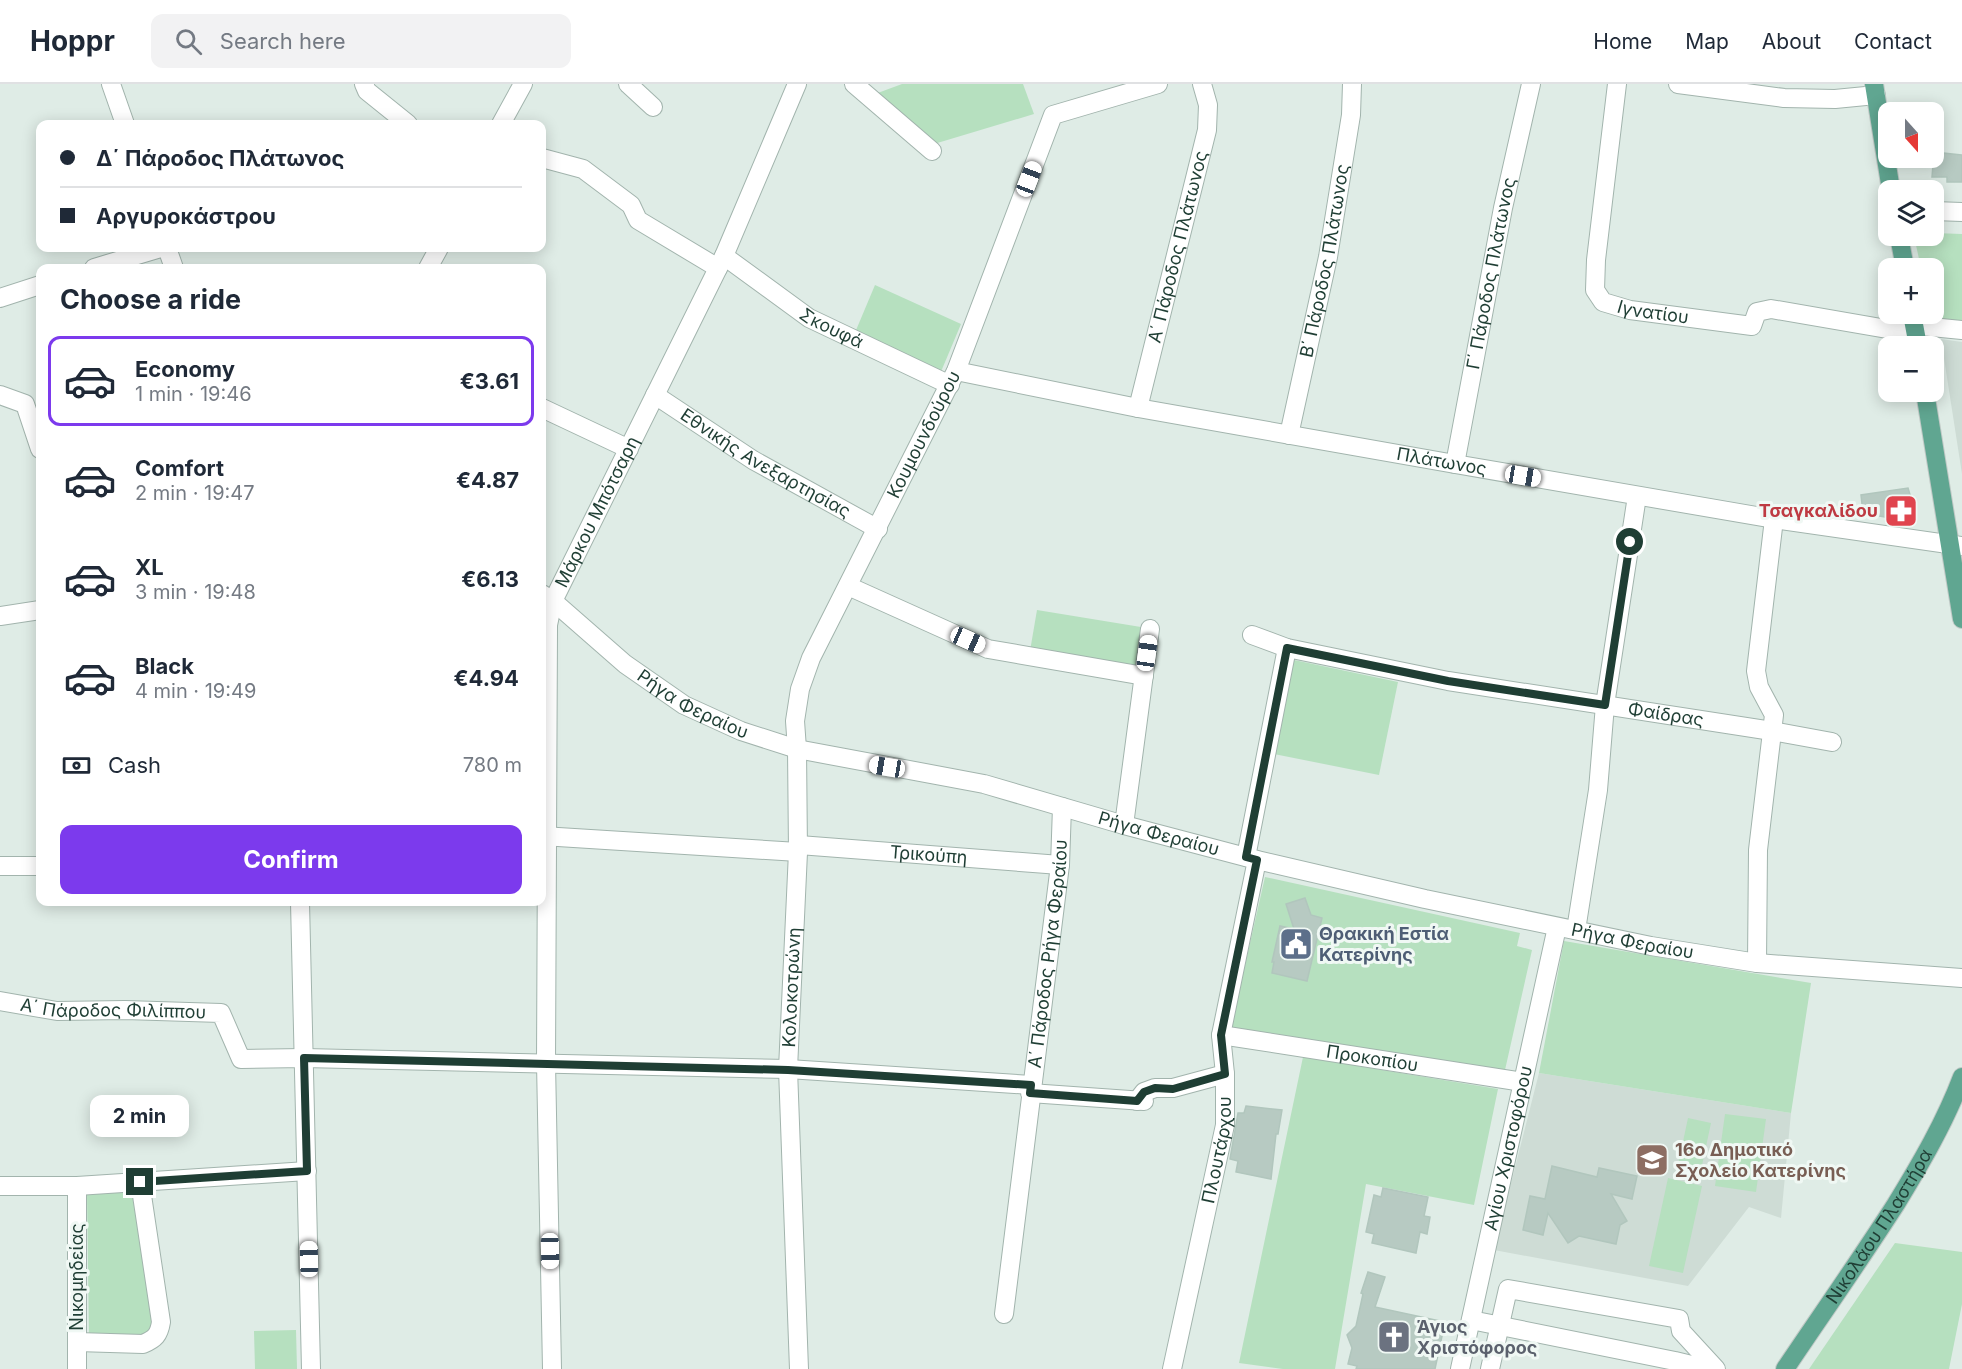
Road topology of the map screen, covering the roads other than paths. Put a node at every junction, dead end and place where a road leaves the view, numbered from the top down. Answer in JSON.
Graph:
{"nodes":[{"id":1,"x":111,"y":84,"type":"edge"},
{"id":2,"x":364,"y":84,"type":"edge"},
{"id":3,"x":523,"y":84,"type":"edge"},
{"id":4,"x":628,"y":84,"type":"edge"},
{"id":5,"x":796,"y":84,"type":"edge"},
{"id":6,"x":854,"y":84,"type":"edge"},
{"id":7,"x":1202,"y":84,"type":"edge"},
{"id":8,"x":1352,"y":84,"type":"edge"},
{"id":9,"x":1531,"y":84,"type":"edge"},
{"id":10,"x":1617,"y":84,"type":"edge"},
{"id":11,"x":1678,"y":84,"type":"edge"},
{"id":12,"x":1150,"y":85,"type":"edge"},
{"id":13,"x":1875,"y":89,"type":"edge"},
{"id":14,"x":653,"y":107,"type":"dead end"},
{"id":15,"x":124,"y":120,"type":"edge"},
{"id":16,"x":403,"y":120,"type":"edge"},
{"id":17,"x":503,"y":120,"type":"edge"},
{"id":18,"x":932,"y":151,"type":"dead end"},
{"id":19,"x":546,"y":159,"type":"edge"},
{"id":20,"x":1889,"y":180,"type":"edge"},
{"id":21,"x":1944,"y":211,"type":"edge"},
{"id":22,"x":1962,"y":212,"type":"edge"},
{"id":23,"x":148,"y":252,"type":"edge"},
{"id":24,"x":721,"y":262,"type":"junction"},
{"id":25,"x":107,"y":264,"type":"edge"},
{"id":26,"x":36,"y":286,"type":"edge"},
{"id":27,"x":0,"y":298,"type":"edge"},
{"id":28,"x":1901,"y":324,"type":"edge"},
{"id":29,"x":1923,"y":324,"type":"edge"},
{"id":30,"x":1962,"y":330,"type":"edge"},
{"id":31,"x":953,"y":378,"type":"junction"},
{"id":32,"x":0,"y":395,"type":"edge"},
{"id":33,"x":656,"y":395,"type":"junction"},
{"id":34,"x":1926,"y":402,"type":"edge"},
{"id":35,"x":1138,"y":408,"type":"junction"},
{"id":36,"x":546,"y":410,"type":"edge"},
{"id":37,"x":1289,"y":435,"type":"junction"},
{"id":38,"x":36,"y":437,"type":"edge"},
{"id":39,"x":629,"y":449,"type":"junction"},
{"id":40,"x":1455,"y":464,"type":"junction"},
{"id":41,"x":1637,"y":496,"type":"junction"},
{"id":42,"x":1774,"y":519,"type":"junction"},
{"id":43,"x":878,"y":529,"type":"junction"},
{"id":44,"x":1956,"y":545,"type":"edge"},
{"id":45,"x":848,"y":586,"type":"junction"},
{"id":46,"x":547,"y":597,"type":"edge"},
{"id":47,"x":36,"y":611,"type":"edge"},
{"id":48,"x":0,"y":616,"type":"edge"},
{"id":49,"x":1962,"y":619,"type":"edge"},
{"id":50,"x":1150,"y":629,"type":"dead end"},
{"id":51,"x":1252,"y":635,"type":"dead end"},
{"id":52,"x":1287,"y":648,"type":"junction"},
{"id":53,"x":1144,"y":676,"type":"junction"},
{"id":54,"x":1605,"y":705,"type":"junction"},
{"id":55,"x":546,"y":730,"type":"edge"},
{"id":56,"x":1772,"y":731,"type":"junction"},
{"id":57,"x":1832,"y":742,"type":"dead end"},
{"id":58,"x":797,"y":749,"type":"junction"},
{"id":59,"x":1062,"y":807,"type":"junction"},
{"id":60,"x":1124,"y":825,"type":"junction"},
{"id":61,"x":546,"y":836,"type":"edge"},
{"id":62,"x":798,"y":848,"type":"junction"},
{"id":63,"x":1252,"y":858,"type":"junction"},
{"id":64,"x":1060,"y":865,"type":"junction"},
{"id":65,"x":0,"y":866,"type":"edge"},
{"id":66,"x":36,"y":866,"type":"edge"},
{"id":67,"x":300,"y":906,"type":"edge"},
{"id":68,"x":545,"y":906,"type":"edge"},
{"id":69,"x":1557,"y":927,"type":"junction"},
{"id":70,"x":1576,"y":930,"type":"junction"},
{"id":71,"x":1757,"y":963,"type":"junction"},
{"id":72,"x":1962,"y":978,"type":"edge"},
{"id":73,"x":0,"y":1001,"type":"edge"},
{"id":74,"x":1221,"y":1035,"type":"junction"},
{"id":75,"x":304,"y":1058,"type":"junction"},
{"id":76,"x":546,"y":1063,"type":"junction"},
{"id":77,"x":788,"y":1070,"type":"junction"},
{"id":78,"x":1225,"y":1074,"type":"junction"},
{"id":79,"x":1962,"y":1077,"type":"edge"},
{"id":80,"x":1523,"y":1082,"type":"junction"},
{"id":81,"x":1031,"y":1089,"type":"junction"},
{"id":82,"x":307,"y":1171,"type":"junction"},
{"id":83,"x":140,"y":1182,"type":"junction"},
{"id":84,"x":0,"y":1186,"type":"edge"},
{"id":85,"x":77,"y":1186,"type":"junction"},
{"id":86,"x":1004,"y":1314,"type":"dead end"},
{"id":87,"x":1471,"y":1320,"type":"junction"},
{"id":88,"x":1500,"y":1326,"type":"junction"},
{"id":89,"x":1681,"y":1331,"type":"junction"},
{"id":90,"x":77,"y":1342,"type":"junction"},
{"id":91,"x":1675,"y":1360,"type":"junction"},
{"id":92,"x":77,"y":1369,"type":"edge"},
{"id":93,"x":311,"y":1369,"type":"edge"},
{"id":94,"x":552,"y":1369,"type":"edge"},
{"id":95,"x":799,"y":1369,"type":"edge"},
{"id":96,"x":1172,"y":1369,"type":"edge"},
{"id":97,"x":1460,"y":1369,"type":"edge"},
{"id":98,"x":1490,"y":1369,"type":"edge"},
{"id":99,"x":1708,"y":1369,"type":"edge"},
{"id":100,"x":1716,"y":1369,"type":"edge"},
{"id":101,"x":1785,"y":1369,"type":"edge"}],
"edges":[{"from":1,"to":15,"type":"street"},
{"from":2,"to":16,"type":"street"},
{"from":3,"to":17,"type":"street"},
{"from":4,"to":14,"type":"street"},
{"from":5,"to":24,"type":"street","name":"Μάρκου Μπότσαρη"},
{"from":6,"to":18,"type":"street"},
{"from":7,"to":35,"type":"street","name":"Α΄ Πάροδος Πλάτωνος"},
{"from":8,"to":37,"type":"street","name":"Β΄ Πάροδος Πλάτωνος"},
{"from":9,"to":40,"type":"street","name":"Γ΄ Πάροδος Πλάτωνος"},
{"from":10,"to":28,"type":"street","name":"Ιγνατίου"},
{"from":11,"to":13,"type":"street"},
{"from":12,"to":31,"type":"street","name":"Κουμουνδούρου"},
{"from":13,"to":20,"type":"main road"},
{"from":19,"to":24,"type":"street","name":"Σκουφά"},
{"from":21,"to":22,"type":"street"},
{"from":23,"to":25,"type":"street"},
{"from":24,"to":31,"type":"street","name":"Σκουφά"},
{"from":24,"to":33,"type":"street","name":"Μάρκου Μπότσαρη"},
{"from":26,"to":27,"type":"street"},
{"from":29,"to":30,"type":"street"},
{"from":31,"to":35,"type":"street","name":"Πλάτωνος"},
{"from":31,"to":43,"type":"street","name":"Κουμουνδούρου"},
{"from":32,"to":38,"type":"street"},
{"from":33,"to":39,"type":"street","name":"Μάρκου Μπότσαρη"},
{"from":33,"to":43,"type":"street","name":"Εθνικής Ανεξαρτησίας"},
{"from":34,"to":44,"type":"main road"},
{"from":35,"to":37,"type":"street","name":"Πλάτωνος"},
{"from":36,"to":39,"type":"street"},
{"from":37,"to":40,"type":"street","name":"Πλάτωνος"},
{"from":39,"to":46,"type":"street","name":"Μάρκου Μπότσαρη"},
{"from":40,"to":41,"type":"street","name":"Πλάτωνος"},
{"from":41,"to":42,"type":"street","name":"Πλάτωνος"},
{"from":41,"to":54,"type":"street"},
{"from":42,"to":44,"type":"street","name":"Πλάτωνος"},
{"from":42,"to":56,"type":"street"},
{"from":43,"to":45,"type":"street","name":"Κουμουνδούρου"},
{"from":44,"to":49,"type":"main road"},
{"from":45,"to":53,"type":"street"},
{"from":45,"to":58,"type":"street","name":"Κουμουνδούρου"},
{"from":46,"to":55,"type":"street","name":"Μάρκου Μπότσαρη"},
{"from":46,"to":58,"type":"street","name":"Ρήγα Φεραίου"},
{"from":47,"to":48,"type":"street"},
{"from":50,"to":53,"type":"street"},
{"from":51,"to":52,"type":"street","name":"Φαίδρας"},
{"from":52,"to":54,"type":"street","name":"Φαίδρας"},
{"from":52,"to":63,"type":"street","name":"Πλουτάρχου"},
{"from":53,"to":60,"type":"street"},
{"from":54,"to":56,"type":"street","name":"Φαίδρας"},
{"from":54,"to":70,"type":"street"},
{"from":56,"to":57,"type":"street","name":"Φαίδρας"},
{"from":56,"to":71,"type":"street"},
{"from":58,"to":59,"type":"street","name":"Ρήγα Φεραίου"},
{"from":58,"to":62,"type":"street","name":"Κολοκοτρώνη"},
{"from":59,"to":60,"type":"street","name":"Ρήγα Φεραίου"},
{"from":59,"to":64,"type":"street","name":"Α΄ Πάροδος Ρήγα Φεραίου"},
{"from":60,"to":63,"type":"street","name":"Ρήγα Φεραίου"},
{"from":61,"to":62,"type":"street","name":"Τρικούπη"},
{"from":62,"to":64,"type":"street","name":"Τρικούπη"},
{"from":62,"to":77,"type":"street","name":"Κολοκοτρώνη"},
{"from":63,"to":69,"type":"street","name":"Ρήγα Φεραίου"},
{"from":63,"to":74,"type":"street","name":"Πλουτάρχου"},
{"from":64,"to":81,"type":"street","name":"Α΄ Πάροδος Ρήγα Φεραίου"},
{"from":65,"to":66,"type":"street"},
{"from":67,"to":75,"type":"street"},
{"from":68,"to":76,"type":"street","name":"Μάρκου Μπότσαρη"},
{"from":69,"to":70,"type":"street","name":"Ρήγα Φεραίου"},
{"from":69,"to":80,"type":"street","name":"Αγίου Χριστοφόρου"},
{"from":70,"to":71,"type":"street","name":"Ρήγα Φεραίου"},
{"from":71,"to":72,"type":"street","name":"Ρήγα Φεραίου"},
{"from":73,"to":75,"type":"street","name":"Α΄ Πάροδος Φιλίππου"},
{"from":74,"to":78,"type":"street","name":"Πλουτάρχου"},
{"from":74,"to":80,"type":"street","name":"Προκοπίου"},
{"from":75,"to":76,"type":"street","name":"Α΄ Πάροδος Φιλίππου"},
{"from":75,"to":82,"type":"street"},
{"from":76,"to":77,"type":"street","name":"Α΄ Πάροδος Φιλίππου"},
{"from":76,"to":94,"type":"street","name":"Μάρκου Μπότσαρη"},
{"from":77,"to":81,"type":"street","name":"Α΄ Πάροδος Φιλίππου"},
{"from":77,"to":95,"type":"street","name":"Κολοκοτρώνη"},
{"from":78,"to":81,"type":"street","name":"Α΄ Πάροδος Φιλίππου"},
{"from":78,"to":96,"type":"street","name":"Πλουτάρχου"},
{"from":79,"to":101,"type":"main road","name":"Νικολάου Πλαστήρα"},
{"from":80,"to":87,"type":"street","name":"Αγίου Χριστοφόρου"},
{"from":81,"to":86,"type":"street","name":"Α΄ Πάροδος Ρήγα Φεραίου"},
{"from":82,"to":83,"type":"street"},
{"from":82,"to":93,"type":"street"},
{"from":83,"to":85,"type":"street"},
{"from":83,"to":90,"type":"street"},
{"from":84,"to":85,"type":"street"},
{"from":85,"to":90,"type":"street","name":"Νικομηδείας"},
{"from":87,"to":88,"type":"street"},
{"from":87,"to":97,"type":"street","name":"Αγίου Χριστοφόρου"},
{"from":88,"to":89,"type":"street"},
{"from":88,"to":91,"type":"street"},
{"from":88,"to":98,"type":"street"},
{"from":89,"to":91,"type":"street"},
{"from":89,"to":100,"type":"street"},
{"from":90,"to":92,"type":"street","name":"Νικομηδείας"},
{"from":91,"to":99,"type":"street"}]}
